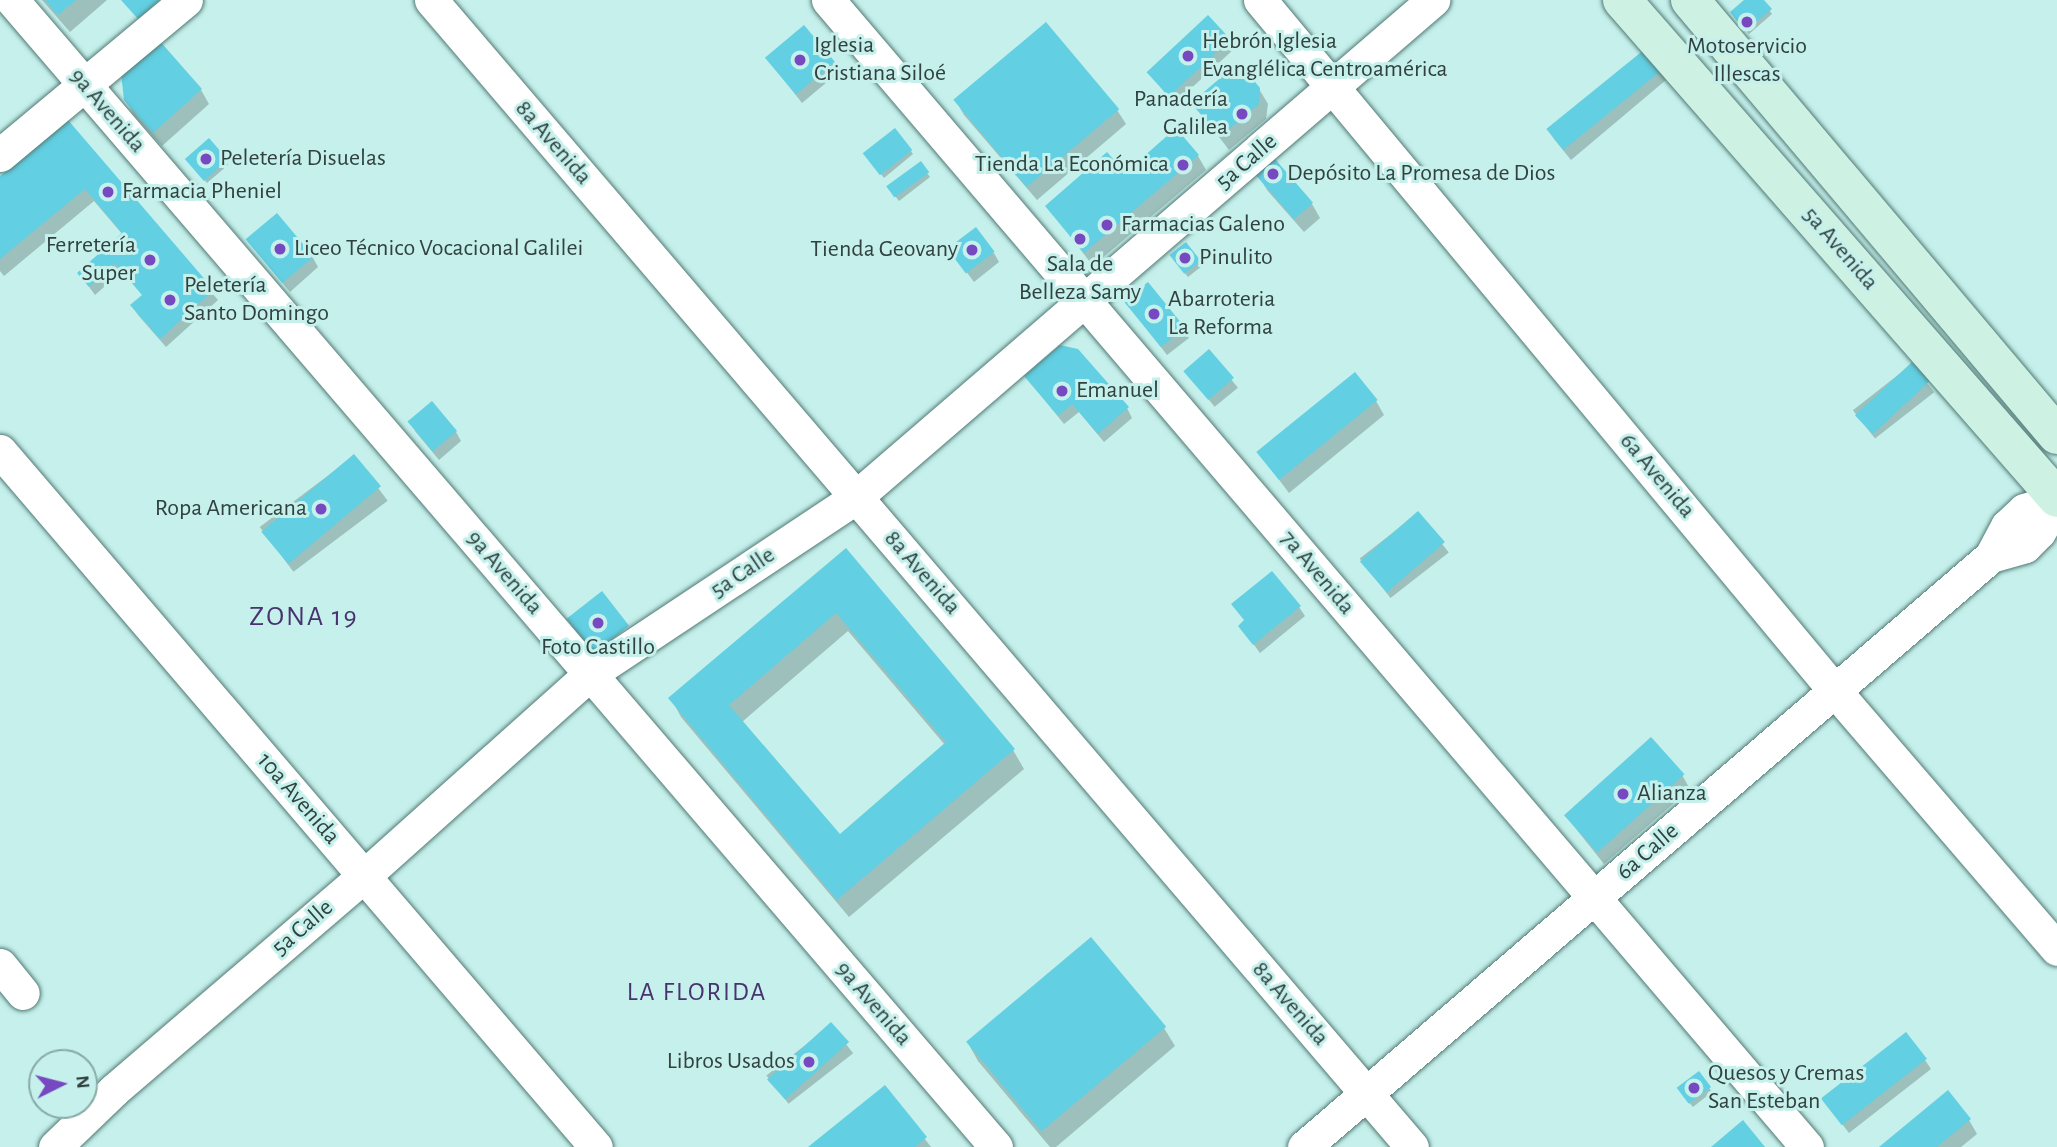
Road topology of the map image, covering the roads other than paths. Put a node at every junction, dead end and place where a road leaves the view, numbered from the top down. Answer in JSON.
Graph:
{"nodes":[{"id":1,"x":12,"y":0,"type":"edge"},
{"id":2,"x":186,"y":0,"type":"edge"},
{"id":3,"x":431,"y":0,"type":"edge"},
{"id":4,"x":828,"y":0,"type":"edge"},
{"id":5,"x":1260,"y":0,"type":"edge"},
{"id":6,"x":1433,"y":0,"type":"edge"},
{"id":7,"x":1622,"y":0,"type":"edge"},
{"id":8,"x":1690,"y":0,"type":"edge"},
{"id":9,"x":84,"y":85,"type":"junction"},
{"id":10,"x":1334,"y":87,"type":"junction"},
{"id":11,"x":0,"y":155,"type":"edge"},
{"id":12,"x":1085,"y":301,"type":"junction"},
{"id":13,"x":2057,"y":435,"type":"edge"},
{"id":14,"x":0,"y":451,"type":"edge"},
{"id":15,"x":856,"y":497,"type":"junction"},
{"id":16,"x":2057,"y":500,"type":"edge"},
{"id":17,"x":590,"y":674,"type":"junction"},
{"id":18,"x":1835,"y":691,"type":"junction"},
{"id":19,"x":364,"y":876,"type":"junction"},
{"id":20,"x":1594,"y":898,"type":"junction"},
{"id":21,"x":2057,"y":949,"type":"edge"},
{"id":22,"x":0,"y":965,"type":"edge"},
{"id":23,"x":23,"y":993,"type":"dead end"},
{"id":24,"x":1366,"y":1093,"type":"junction"},
{"id":25,"x":55,"y":1147,"type":"edge"},
{"id":26,"x":596,"y":1147,"type":"edge"},
{"id":27,"x":996,"y":1147,"type":"edge"},
{"id":28,"x":1304,"y":1147,"type":"edge"},
{"id":29,"x":1412,"y":1147,"type":"edge"},
{"id":30,"x":1807,"y":1147,"type":"edge"}],
"edges":[{"from":1,"to":9,"type":"street","name":"9a Avenida"},
{"from":2,"to":9,"type":"street"},
{"from":3,"to":15,"type":"street","name":"8a Avenida"},
{"from":4,"to":12,"type":"street","name":"7a Avenida"},
{"from":5,"to":10,"type":"street","name":"6a Avenida"},
{"from":6,"to":10,"type":"street","name":"5a Calle"},
{"from":7,"to":16,"type":"main road","name":"5a Avenida"},
{"from":8,"to":13,"type":"main road","name":"5a Avenida"},
{"from":9,"to":11,"type":"street"},
{"from":9,"to":17,"type":"street","name":"9a Avenida"},
{"from":10,"to":12,"type":"street","name":"5a Calle"},
{"from":10,"to":18,"type":"street","name":"6a Avenida"},
{"from":12,"to":15,"type":"street","name":"5a Calle"},
{"from":12,"to":20,"type":"street","name":"7a Avenida"},
{"from":14,"to":19,"type":"street","name":"10a Avenida"},
{"from":15,"to":17,"type":"street","name":"5a Calle"},
{"from":15,"to":24,"type":"street","name":"8a Avenida"},
{"from":16,"to":18,"type":"street","name":"6a Calle"},
{"from":17,"to":19,"type":"street","name":"5a Calle"},
{"from":17,"to":27,"type":"street","name":"9a Avenida"},
{"from":18,"to":20,"type":"street","name":"6a Calle"},
{"from":18,"to":21,"type":"street","name":"6a Avenida"},
{"from":19,"to":25,"type":"street","name":"5a Calle"},
{"from":19,"to":26,"type":"street","name":"10a Avenida"},
{"from":20,"to":24,"type":"street","name":"6a Calle"},
{"from":20,"to":30,"type":"street","name":"7a Avenida"},
{"from":22,"to":23,"type":"street"},
{"from":24,"to":28,"type":"street","name":"6a Calle"},
{"from":24,"to":29,"type":"street","name":"8a Avenida"}]}
